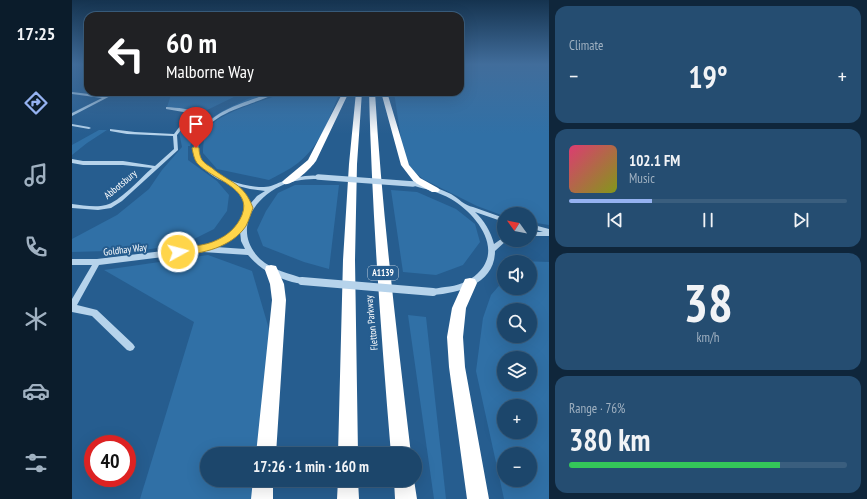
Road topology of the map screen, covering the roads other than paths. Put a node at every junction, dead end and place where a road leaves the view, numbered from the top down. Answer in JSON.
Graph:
{"nodes":[{"id":1,"x":72,"y":93,"type":"edge"},
{"id":2,"x":84,"y":95,"type":"edge"},
{"id":3,"x":92,"y":96,"type":"edge"},
{"id":4,"x":109,"y":96,"type":"edge"},
{"id":5,"x":267,"y":96,"type":"edge"},
{"id":6,"x":344,"y":96,"type":"edge"},
{"id":7,"x":359,"y":96,"type":"edge"},
{"id":8,"x":372,"y":96,"type":"edge"},
{"id":9,"x":385,"y":96,"type":"edge"},
{"id":10,"x":106,"y":98,"type":"junction"},
{"id":11,"x":167,"y":108,"type":"dead end"},
{"id":12,"x":72,"y":115,"type":"edge"},
{"id":13,"x":72,"y":125,"type":"edge"},
{"id":14,"x":89,"y":128,"type":"dead end"},
{"id":15,"x":181,"y":129,"type":"junction"},
{"id":16,"x":112,"y":130,"type":"dead end"},
{"id":17,"x":204,"y":130,"type":"junction"},
{"id":18,"x":175,"y":135,"type":"junction"},
{"id":19,"x":72,"y":161,"type":"edge"},
{"id":20,"x":154,"y":167,"type":"junction"},
{"id":21,"x":230,"y":182,"type":"junction"},
{"id":22,"x":287,"y":182,"type":"junction"},
{"id":23,"x":270,"y":189,"type":"junction"},
{"id":24,"x":435,"y":190,"type":"junction"},
{"id":25,"x":72,"y":206,"type":"edge"},
{"id":26,"x":465,"y":206,"type":"junction"},
{"id":27,"x":249,"y":208,"type":"junction"},
{"id":28,"x":497,"y":217,"type":"edge"},
{"id":29,"x":242,"y":224,"type":"junction"},
{"id":30,"x":537,"y":228,"type":"edge"},
{"id":31,"x":549,"y":231,"type":"edge"},
{"id":32,"x":537,"y":234,"type":"edge"},
{"id":33,"x":549,"y":234,"type":"edge"},
{"id":34,"x":497,"y":245,"type":"edge"},
{"id":35,"x":203,"y":249,"type":"junction"},
{"id":36,"x":492,"y":250,"type":"junction"},
{"id":37,"x":250,"y":252,"type":"junction"},
{"id":38,"x":72,"y":262,"type":"edge"},
{"id":39,"x":97,"y":262,"type":"junction"},
{"id":40,"x":271,"y":270,"type":"junction"},
{"id":41,"x":470,"y":283,"type":"junction"},
{"id":42,"x":72,"y":307,"type":"edge"},
{"id":43,"x":130,"y":347,"type":"dead end"},
{"id":44,"x":267,"y":447,"type":"edge"},
{"id":45,"x":348,"y":447,"type":"edge"},
{"id":46,"x":400,"y":447,"type":"edge"},
{"id":47,"x":263,"y":487,"type":"edge"},
{"id":48,"x":348,"y":487,"type":"edge"},
{"id":49,"x":405,"y":487,"type":"edge"},
{"id":50,"x":262,"y":499,"type":"edge"},
{"id":51,"x":348,"y":499,"type":"edge"},
{"id":52,"x":406,"y":499,"type":"edge"},
{"id":53,"x":478,"y":499,"type":"edge"}],
"edges":[{"from":1,"to":2,"type":"street"},
{"from":3,"to":10,"type":"street"},
{"from":4,"to":10,"type":"street"},
{"from":5,"to":17,"type":"street"},
{"from":6,"to":22,"type":"highway"},
{"from":7,"to":45,"type":"highway","name":"Fletton Parkway"},
{"from":8,"to":46,"type":"highway","name":"Fletton Parkway","number":"A1139"},
{"from":9,"to":24,"type":"highway"},
{"from":10,"to":12,"type":"street"},
{"from":11,"to":15,"type":"street"},
{"from":13,"to":14,"type":"street"},
{"from":15,"to":17,"type":"street"},
{"from":15,"to":18,"type":"street"},
{"from":16,"to":18,"type":"street"},
{"from":17,"to":21,"type":"street"},
{"from":18,"to":20,"type":"street","name":"Abbotsbury"},
{"from":19,"to":20,"type":"street","name":"Abbotsbury"},
{"from":20,"to":25,"type":"street","name":"Abbotsbury"},
{"from":21,"to":23,"type":"street"},
{"from":21,"to":27,"type":"street"},
{"from":22,"to":23,"type":"street"},
{"from":22,"to":24,"type":"street","bridge":true},
{"from":23,"to":27,"type":"street"},
{"from":24,"to":26,"type":"street"},
{"from":26,"to":28,"type":"street"},
{"from":26,"to":36,"type":"street"},
{"from":27,"to":29,"type":"street"},
{"from":29,"to":35,"type":"street","name":"Goldhay Way"},
{"from":29,"to":37,"type":"street"},
{"from":30,"to":31,"type":"street"},
{"from":32,"to":33,"type":"street"},
{"from":34,"to":36,"type":"street"},
{"from":35,"to":37,"type":"street","name":"Goldhay Way"},
{"from":35,"to":39,"type":"street","name":"Goldhay Way"},
{"from":36,"to":41,"type":"street"},
{"from":37,"to":40,"type":"street"},
{"from":38,"to":39,"type":"street","name":"Goldhay Way"},
{"from":39,"to":42,"type":"street"},
{"from":40,"to":41,"type":"street","bridge":true},
{"from":40,"to":44,"type":"highway"},
{"from":41,"to":53,"type":"highway"},
{"from":42,"to":43,"type":"street"},
{"from":47,"to":50,"type":"highway"},
{"from":48,"to":51,"type":"highway"},
{"from":49,"to":52,"type":"highway"}]}
